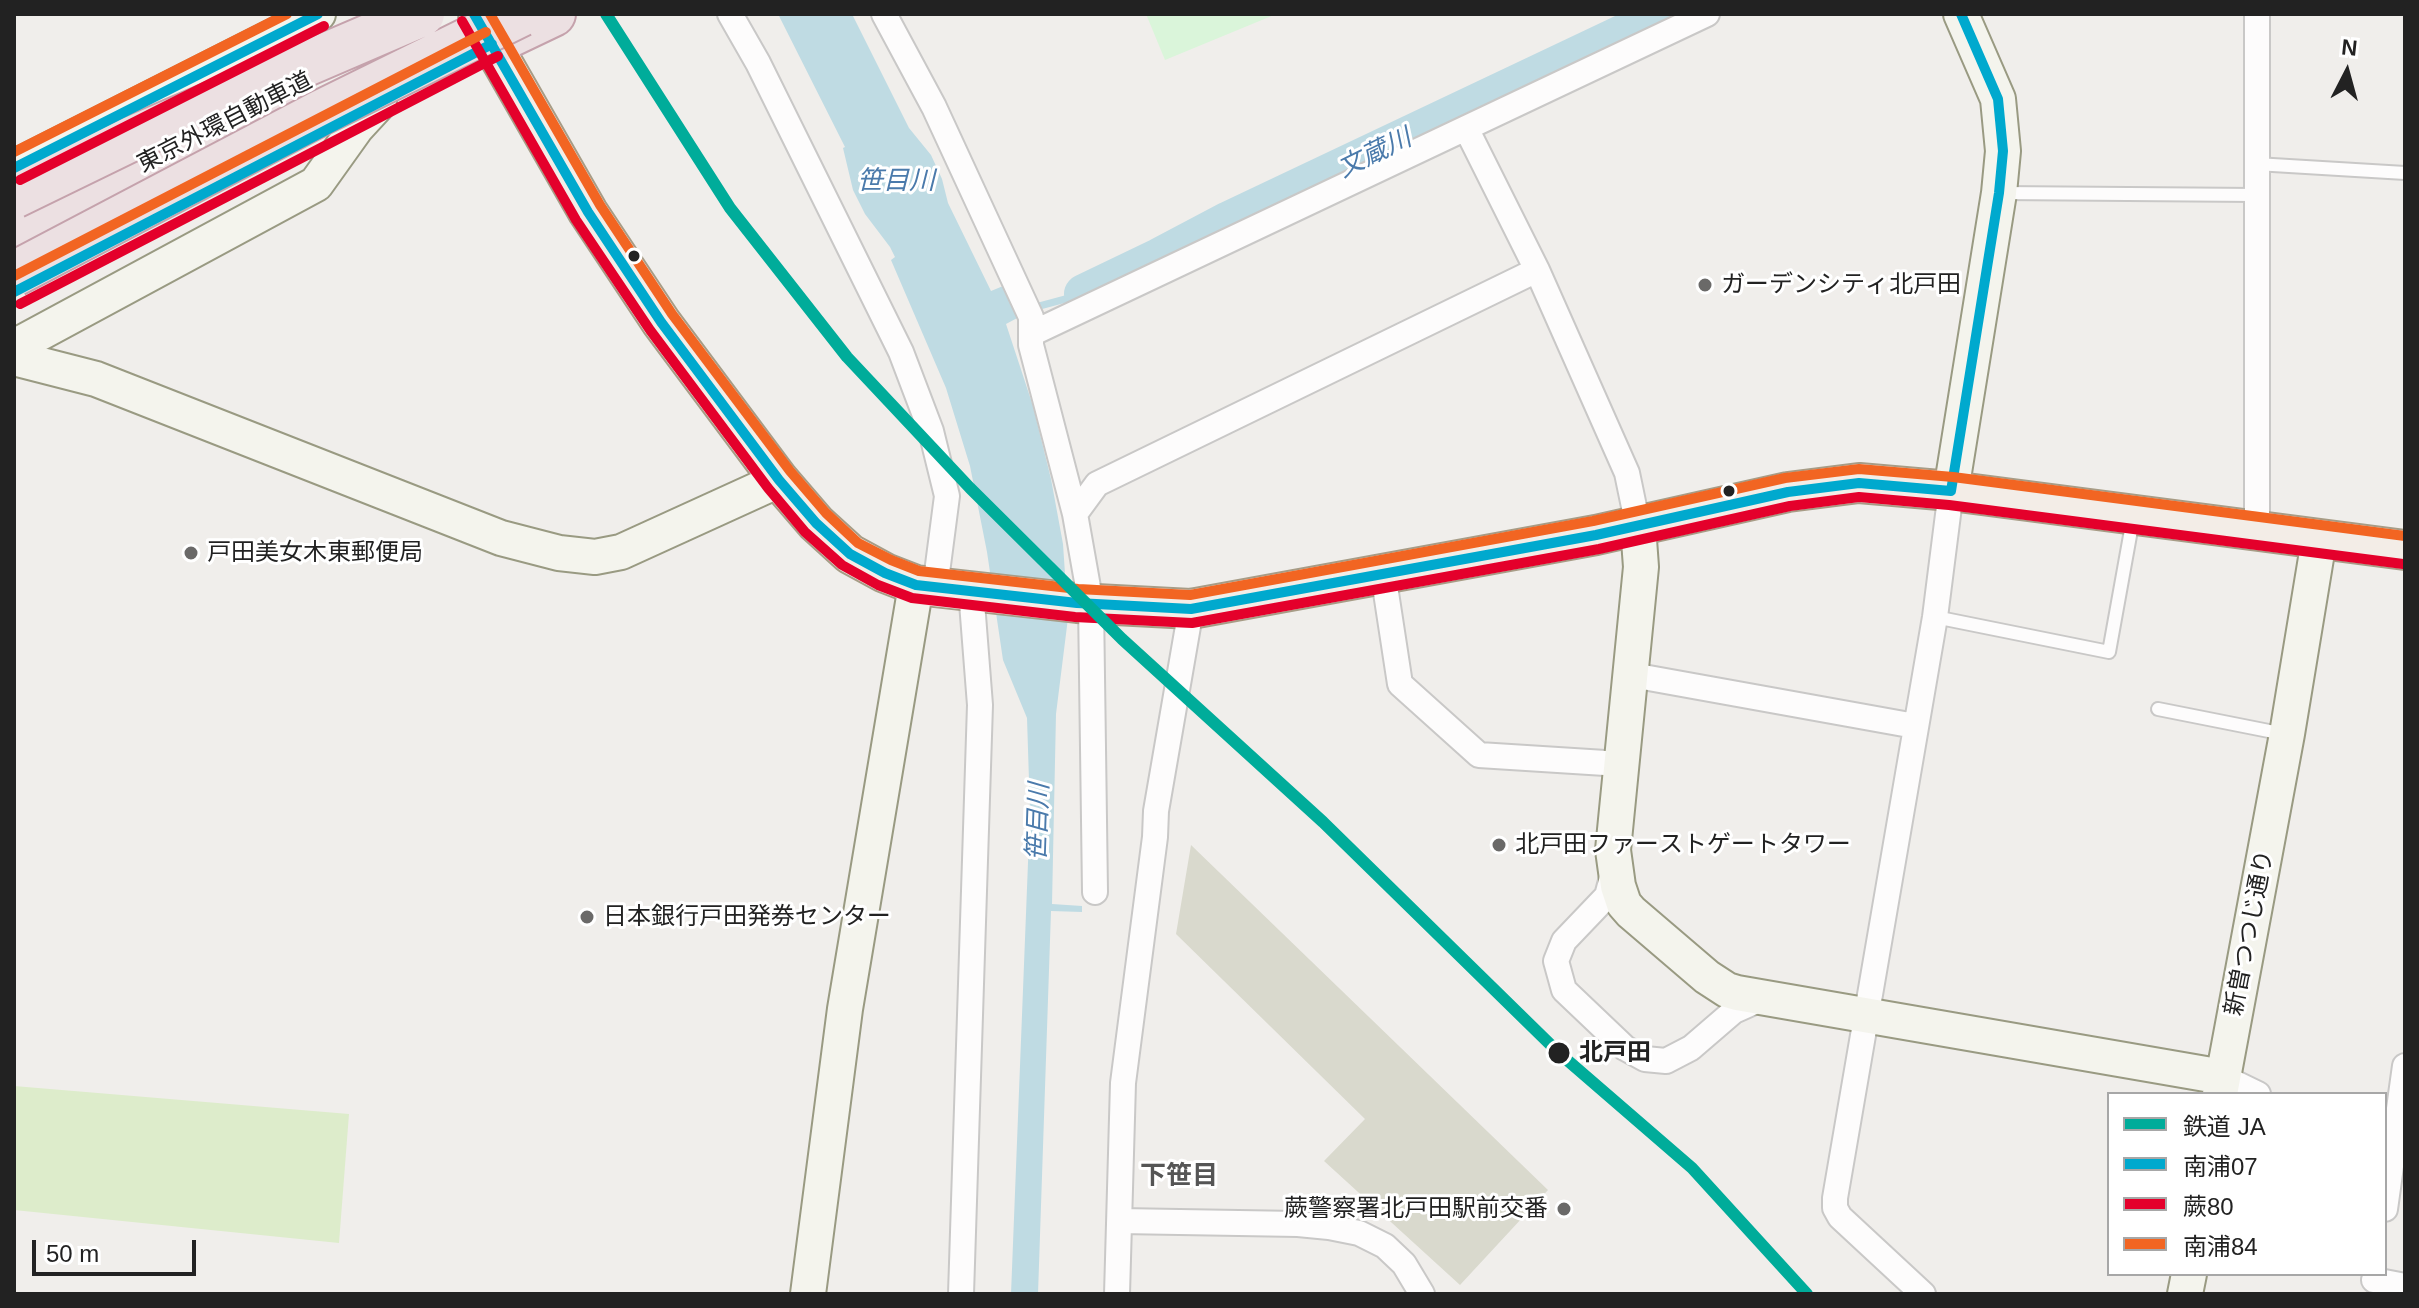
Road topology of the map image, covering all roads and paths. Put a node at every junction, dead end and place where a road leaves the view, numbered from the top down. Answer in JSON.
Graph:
{"nodes":[{"id":1,"x":318,"y":14,"type":"edge"},
{"id":2,"x":396,"y":14,"type":"edge"},
{"id":3,"x":422,"y":14,"type":"edge"},
{"id":4,"x":435,"y":14,"type":"edge"},
{"id":5,"x":553,"y":14,"type":"edge"},
{"id":6,"x":730,"y":14,"type":"edge"},
{"id":7,"x":884,"y":14,"type":"edge"},
{"id":8,"x":1707,"y":14,"type":"edge"},
{"id":9,"x":1961,"y":14,"type":"edge"},
{"id":10,"x":2257,"y":14,"type":"edge"},
{"id":11,"x":496,"y":24,"type":"edge"},
{"id":12,"x":379,"y":103,"type":"junction"},
{"id":13,"x":320,"y":113,"type":"junction"},
{"id":14,"x":1466,"y":128,"type":"junction"},
{"id":15,"x":2256,"y":164,"type":"junction"},
{"id":16,"x":14,"y":168,"type":"edge"},
{"id":17,"x":2405,"y":173,"type":"edge"},
{"id":18,"x":1999,"y":193,"type":"junction"},
{"id":19,"x":2256,"y":195,"type":"junction"},
{"id":20,"x":14,"y":196,"type":"edge"},
{"id":21,"x":14,"y":215,"type":"edge"},
{"id":22,"x":14,"y":232,"type":"edge"},
{"id":23,"x":1537,"y":270,"type":"junction"},
{"id":24,"x":14,"y":274,"type":"edge"},
{"id":25,"x":14,"y":292,"type":"edge"},
{"id":26,"x":14,"y":303,"type":"edge"},
{"id":27,"x":81,"y":311,"type":"junction"},
{"id":28,"x":1031,"y":334,"type":"junction"},
{"id":29,"x":14,"y":347,"type":"edge"},
{"id":30,"x":14,"y":358,"type":"edge"},
{"id":31,"x":96,"y":379,"type":"junction"},
{"id":32,"x":779,"y":480,"type":"junction"},
{"id":33,"x":1951,"y":491,"type":"junction"},
{"id":34,"x":1075,"y":514,"type":"junction"},
{"id":35,"x":2134,"y":516,"type":"junction"},
{"id":36,"x":1638,"y":526,"type":"junction"},
{"id":37,"x":2257,"y":533,"type":"junction"},
{"id":38,"x":2319,"y":540,"type":"junction"},
{"id":39,"x":2405,"y":550,"type":"edge"},
{"id":40,"x":1383,"y":573,"type":"junction"},
{"id":41,"x":953,"y":589,"type":"junction"},
{"id":42,"x":1084,"y":603,"type":"junction"},
{"id":43,"x":1191,"y":609,"type":"junction"},
{"id":44,"x":1935,"y":617,"type":"junction"},
{"id":45,"x":1632,"y":675,"type":"junction"},
{"id":46,"x":2158,"y":709,"type":"dead end"},
{"id":47,"x":1915,"y":726,"type":"junction"},
{"id":48,"x":2287,"y":734,"type":"junction"},
{"id":49,"x":1621,"y":764,"type":"junction"},
{"id":50,"x":1614,"y":868,"type":"junction"},
{"id":51,"x":1095,"y":892,"type":"dead end"},
{"id":52,"x":1700,"y":970,"type":"junction"},
{"id":53,"x":1766,"y":997,"type":"junction"},
{"id":54,"x":1868,"y":1015,"type":"junction"},
{"id":55,"x":1713,"y":1027,"type":"junction"},
{"id":56,"x":2405,"y":1066,"type":"edge"},
{"id":57,"x":2222,"y":1086,"type":"edge"},
{"id":58,"x":2249,"y":1092,"type":"edge"},
{"id":59,"x":2396,"y":1123,"type":"edge"},
{"id":60,"x":2387,"y":1193,"type":"edge"},
{"id":61,"x":1120,"y":1221,"type":"junction"},
{"id":62,"x":2374,"y":1283,"type":"edge"},
{"id":63,"x":2405,"y":1286,"type":"edge"},
{"id":64,"x":808,"y":1294,"type":"edge"},
{"id":65,"x":961,"y":1294,"type":"edge"},
{"id":66,"x":1117,"y":1294,"type":"edge"},
{"id":67,"x":1422,"y":1294,"type":"edge"},
{"id":68,"x":1923,"y":1294,"type":"edge"}],
"edges":[{"from":1,"to":16,"type":"street"},
{"from":2,"to":21,"type":"highway"},
{"from":3,"to":20,"type":"highway","bridge":true},
{"from":4,"to":22,"type":"highway","name":"東京外環自動車道"},
{"from":5,"to":11,"type":"highway"},
{"from":6,"to":41,"type":"street"},
{"from":7,"to":28,"type":"street"},
{"from":8,"to":14,"type":"street"},
{"from":9,"to":18,"type":"street"},
{"from":10,"to":15,"type":"street"},
{"from":11,"to":12,"type":"highway"},
{"from":11,"to":13,"type":"highway","name":"東京外環自動車道","bridge":true},
{"from":11,"to":32,"type":"main road"},
{"from":12,"to":25,"type":"highway"},
{"from":12,"to":27,"type":"street"},
{"from":13,"to":24,"type":"highway","name":"東京外環自動車道","bridge":true},
{"from":13,"to":26,"type":"highway","bridge":true},
{"from":14,"to":23,"type":"street"},
{"from":14,"to":28,"type":"street"},
{"from":15,"to":17,"type":"lane"},
{"from":15,"to":19,"type":"street"},
{"from":18,"to":19,"type":"lane"},
{"from":18,"to":33,"type":"street"},
{"from":19,"to":37,"type":"street"},
{"from":23,"to":34,"type":"street"},
{"from":23,"to":36,"type":"street"},
{"from":27,"to":29,"type":"street"},
{"from":27,"to":31,"type":"street"},
{"from":28,"to":34,"type":"street"},
{"from":30,"to":31,"type":"street"},
{"from":31,"to":32,"type":"street"},
{"from":32,"to":41,"type":"main road"},
{"from":33,"to":35,"type":"main road"},
{"from":33,"to":36,"type":"main road"},
{"from":33,"to":44,"type":"street"},
{"from":34,"to":42,"type":"street"},
{"from":35,"to":37,"type":"main road"},
{"from":35,"to":44,"type":"lane"},
{"from":36,"to":40,"type":"main road"},
{"from":36,"to":45,"type":"street"},
{"from":37,"to":38,"type":"main road"},
{"from":38,"to":39,"type":"main road"},
{"from":38,"to":48,"type":"street","name":"新曽つつじ通り"},
{"from":40,"to":43,"type":"main road"},
{"from":40,"to":49,"type":"street"},
{"from":41,"to":42,"type":"main road"},
{"from":41,"to":64,"type":"street"},
{"from":41,"to":65,"type":"street"},
{"from":42,"to":43,"type":"main road"},
{"from":42,"to":51,"type":"street"},
{"from":43,"to":61,"type":"street"},
{"from":44,"to":47,"type":"street"},
{"from":45,"to":47,"type":"street"},
{"from":45,"to":49,"type":"street"},
{"from":46,"to":48,"type":"lane"},
{"from":47,"to":54,"type":"street"},
{"from":48,"to":57,"type":"street","name":"新曽つつじ通り"},
{"from":49,"to":50,"type":"street"},
{"from":50,"to":52,"type":"street"},
{"from":50,"to":55,"type":"street"},
{"from":52,"to":53,"type":"street"},
{"from":52,"to":55,"type":"street"},
{"from":53,"to":54,"type":"street"},
{"from":53,"to":55,"type":"street"},
{"from":54,"to":57,"type":"street"},
{"from":54,"to":68,"type":"street"},
{"from":56,"to":59,"type":"street"},
{"from":57,"to":58,"type":"street"},
{"from":59,"to":60,"type":"street"},
{"from":61,"to":66,"type":"street"},
{"from":61,"to":67,"type":"street"},
{"from":62,"to":63,"type":"street"}]}
